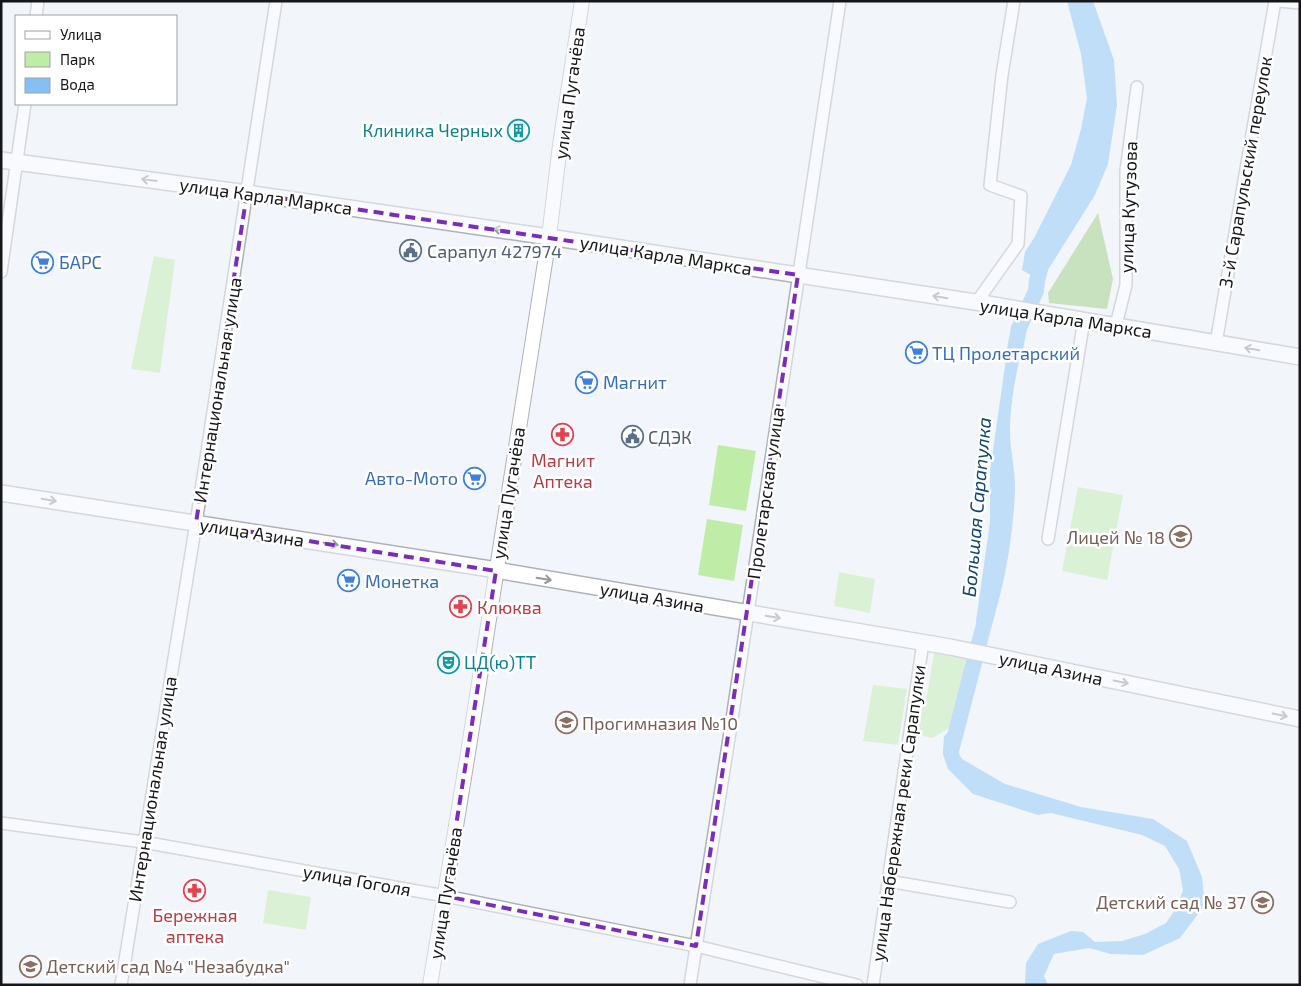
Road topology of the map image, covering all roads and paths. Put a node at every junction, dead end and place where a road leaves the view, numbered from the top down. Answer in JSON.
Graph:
{"nodes":[{"id":1,"x":38,"y":1,"type":"edge"},
{"id":2,"x":276,"y":1,"type":"edge"},
{"id":3,"x":582,"y":1,"type":"edge"},
{"id":4,"x":840,"y":1,"type":"edge"},
{"id":5,"x":1014,"y":1,"type":"edge"},
{"id":6,"x":1277,"y":1,"type":"edge"},
{"id":7,"x":1300,"y":3,"type":"edge"},
{"id":8,"x":36,"y":15,"type":"edge"},
{"id":9,"x":1137,"y":87,"type":"dead end"},
{"id":10,"x":25,"y":105,"type":"edge"},
{"id":11,"x":1,"y":160,"type":"edge"},
{"id":12,"x":18,"y":162,"type":"junction"},
{"id":13,"x":247,"y":193,"type":"junction"},
{"id":14,"x":549,"y":237,"type":"junction"},
{"id":15,"x":1,"y":272,"type":"edge"},
{"id":16,"x":798,"y":275,"type":"junction"},
{"id":17,"x":982,"y":303,"type":"junction"},
{"id":18,"x":1084,"y":320,"type":"junction"},
{"id":19,"x":1116,"y":325,"type":"junction"},
{"id":20,"x":1216,"y":343,"type":"junction"},
{"id":21,"x":1300,"y":357,"type":"edge"},
{"id":22,"x":1,"y":492,"type":"edge"},
{"id":23,"x":196,"y":523,"type":"junction"},
{"id":24,"x":1048,"y":539,"type":"dead end"},
{"id":25,"x":496,"y":570,"type":"junction"},
{"id":26,"x":748,"y":613,"type":"junction"},
{"id":27,"x":923,"y":642,"type":"junction"},
{"id":28,"x":1300,"y":719,"type":"edge"},
{"id":29,"x":1,"y":823,"type":"edge"},
{"id":30,"x":143,"y":842,"type":"junction"},
{"id":31,"x":888,"y":881,"type":"junction"},
{"id":32,"x":445,"y":896,"type":"junction"},
{"id":33,"x":1010,"y":902,"type":"dead end"},
{"id":34,"x":696,"y":946,"type":"junction"},
{"id":35,"x":121,"y":985,"type":"edge"},
{"id":36,"x":430,"y":985,"type":"edge"},
{"id":37,"x":690,"y":985,"type":"edge"},
{"id":38,"x":857,"y":985,"type":"edge"},
{"id":39,"x":873,"y":985,"type":"edge"}],
"edges":[{"from":1,"to":8,"type":"street"},
{"from":2,"to":13,"type":"street","name":"Интернациональная улица"},
{"from":3,"to":14,"type":"street","name":"улица Пугачёва"},
{"from":4,"to":16,"type":"street","name":"Пролетарская улица"},
{"from":5,"to":17,"type":"street"},
{"from":6,"to":7,"type":"street"},
{"from":6,"to":20,"type":"street","name":"3-й Сарапульский переулок"},
{"from":9,"to":19,"type":"street","name":"улица Кутузова"},
{"from":10,"to":12,"type":"street"},
{"from":11,"to":12,"type":"main road","name":"улица Карла Маркса"},
{"from":13,"to":12,"type":"main road","name":"улица Карла Маркса","one_way":true},
{"from":12,"to":15,"type":"street"},
{"from":14,"to":13,"type":"main road","name":"улица Карла Маркса","one_way":true},
{"from":13,"to":23,"type":"street","name":"Интернациональная улица"},
{"from":14,"to":16,"type":"main road","name":"улица Карла Маркса"},
{"from":14,"to":25,"type":"street","name":"улица Пугачёва"},
{"from":17,"to":16,"type":"main road","name":"улица Карла Маркса","one_way":true},
{"from":16,"to":26,"type":"street","name":"Пролетарская улица"},
{"from":17,"to":18,"type":"main road","name":"улица Карла Маркса"},
{"from":18,"to":19,"type":"main road","name":"улица Карла Маркса"},
{"from":18,"to":24,"type":"street"},
{"from":19,"to":20,"type":"main road","name":"улица Карла Маркса"},
{"from":21,"to":20,"type":"main road","name":"улица Карла Маркса","one_way":true},
{"from":22,"to":23,"type":"main road","name":"улица Азина","one_way":true},
{"from":23,"to":25,"type":"main road","name":"улица Азина","one_way":true},
{"from":23,"to":30,"type":"street","name":"Интернациональная улица"},
{"from":25,"to":26,"type":"main road","name":"улица Азина","one_way":true},
{"from":25,"to":32,"type":"street","name":"улица Пугачёва"},
{"from":26,"to":27,"type":"main road","name":"улица Азина","one_way":true},
{"from":26,"to":34,"type":"street","name":"Пролетарская улица"},
{"from":27,"to":28,"type":"main road","name":"улица Азина","one_way":true},
{"from":27,"to":31,"type":"street","name":"улица Набережная реки Сарапулки"},
{"from":29,"to":30,"type":"street","name":"улица Гоголя"},
{"from":30,"to":32,"type":"street","name":"улица Гоголя"},
{"from":30,"to":35,"type":"street","name":"Интернациональная улица"},
{"from":31,"to":33,"type":"street"},
{"from":31,"to":39,"type":"street","name":"улица Набережная реки Сарапулки"},
{"from":32,"to":34,"type":"street","name":"улица Гоголя"},
{"from":32,"to":36,"type":"street","name":"улица Пугачёва"},
{"from":34,"to":37,"type":"street","name":"Пролетарская улица"},
{"from":34,"to":38,"type":"street","name":"улица Гоголя"}]}
